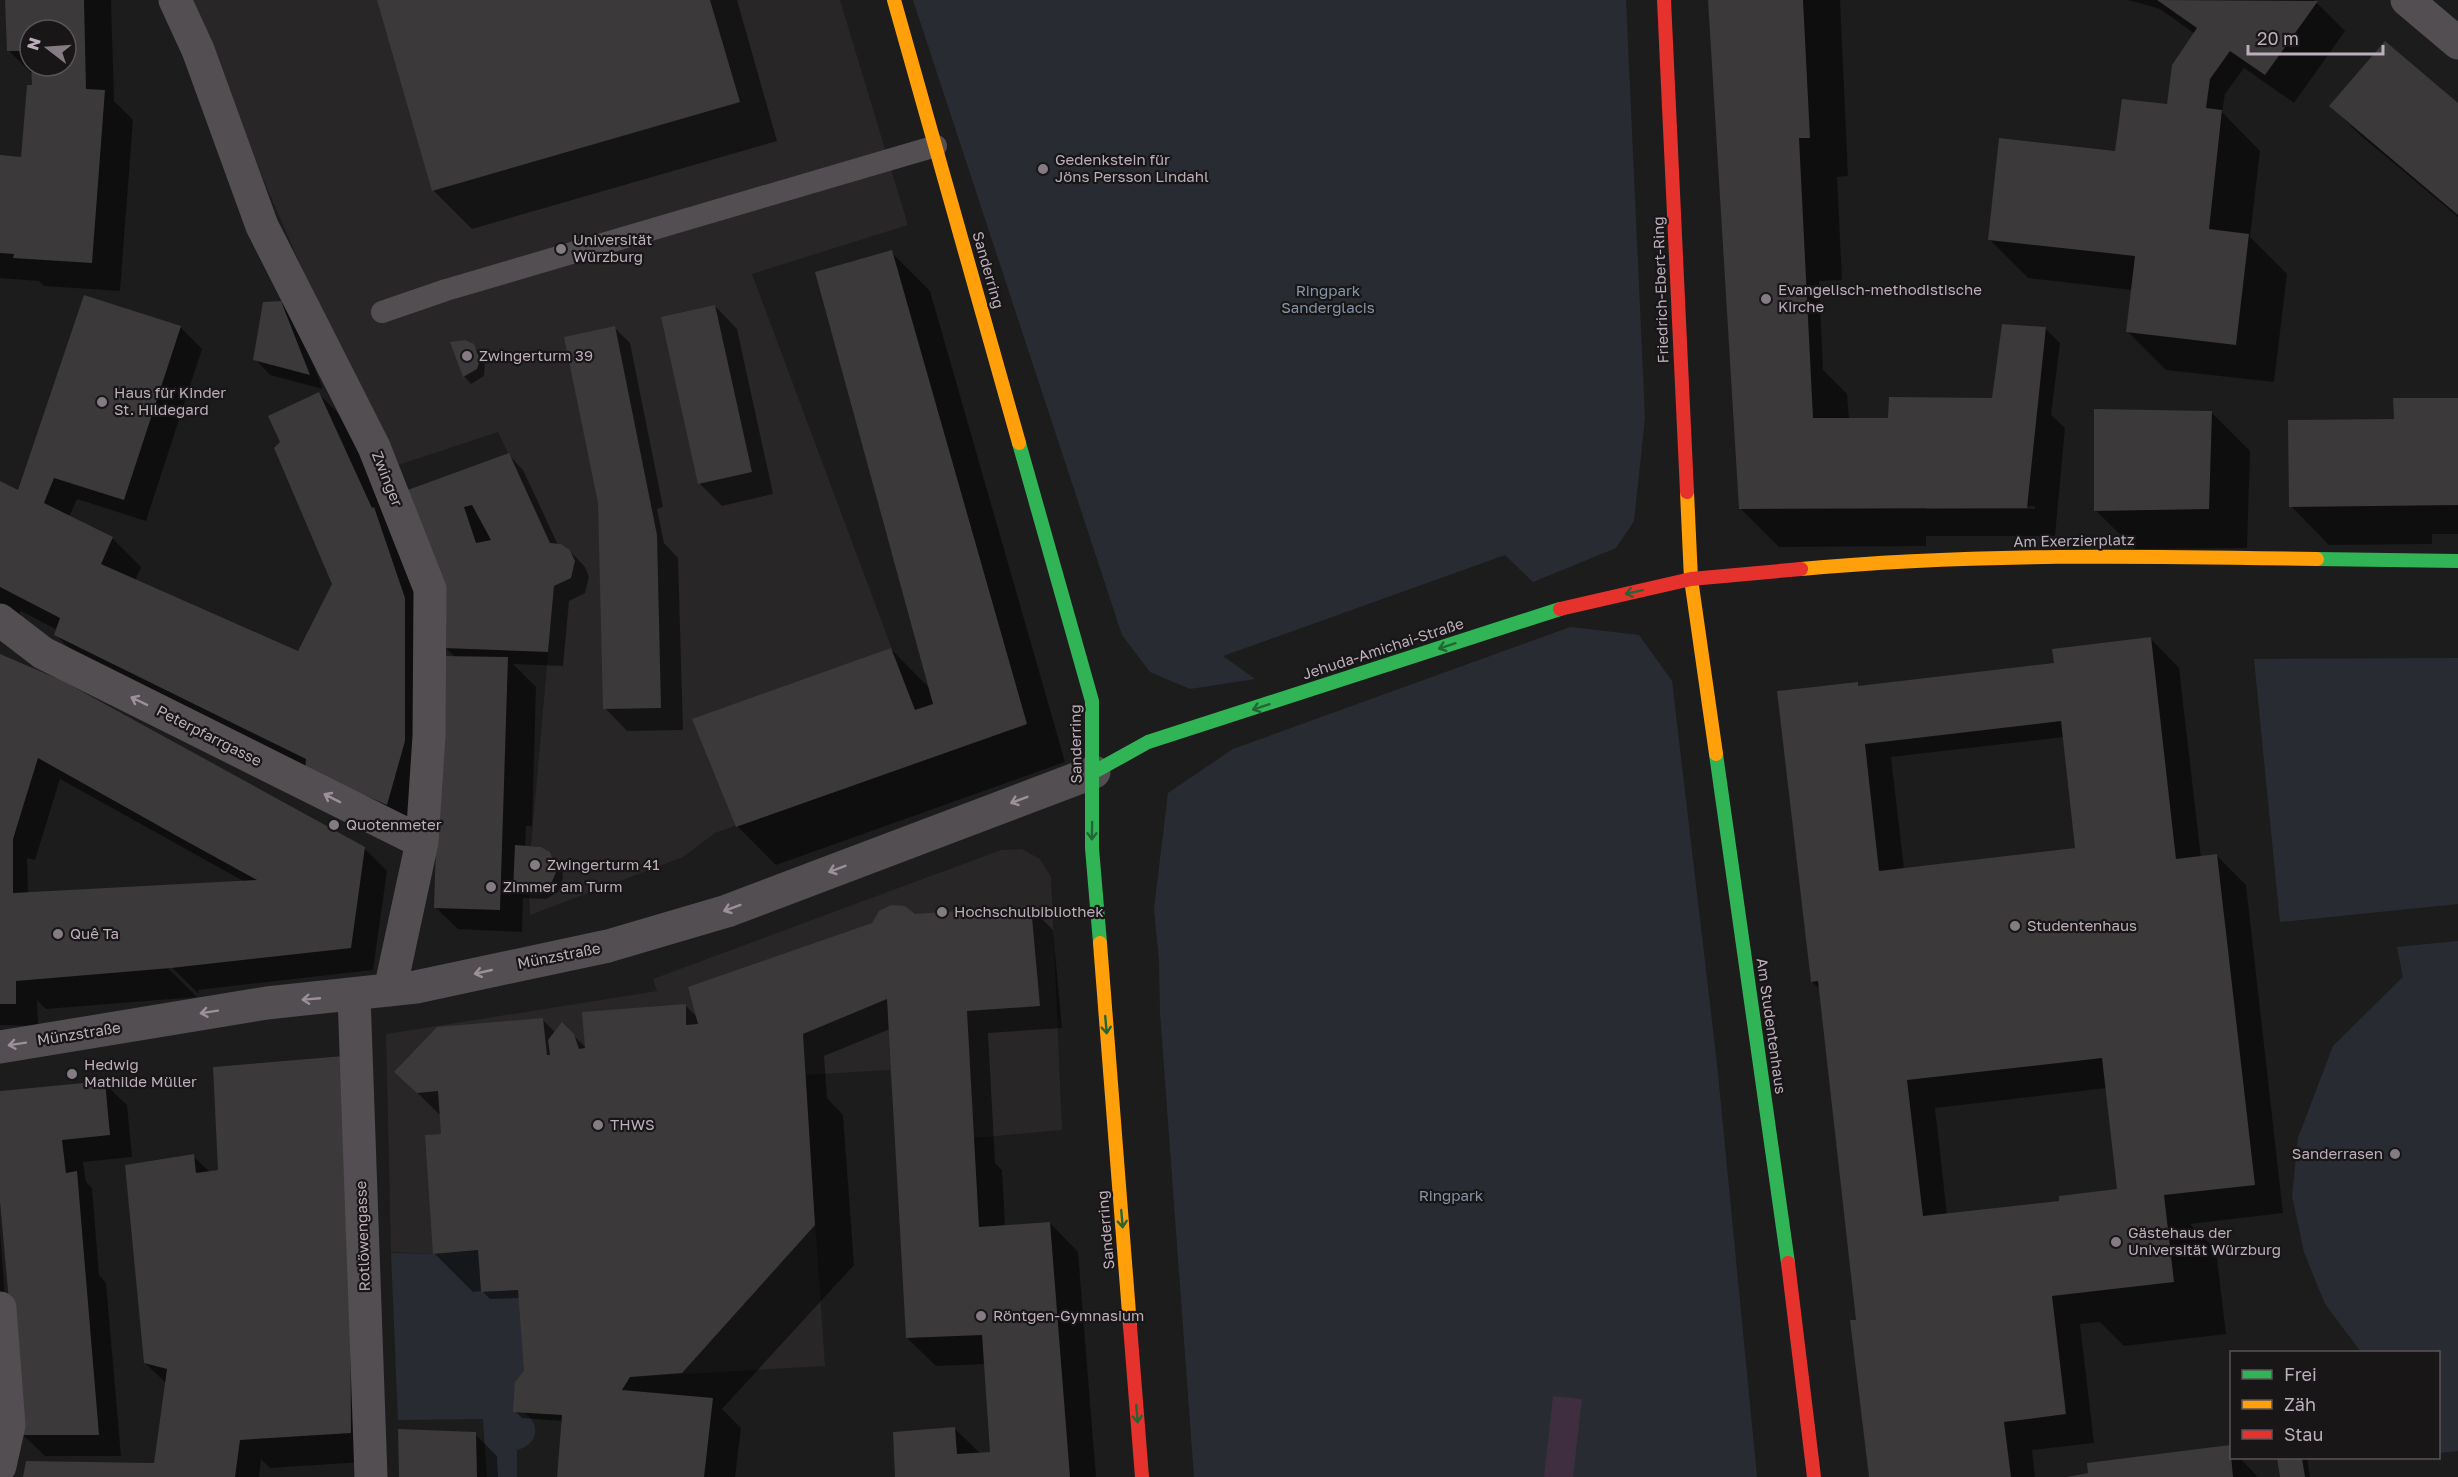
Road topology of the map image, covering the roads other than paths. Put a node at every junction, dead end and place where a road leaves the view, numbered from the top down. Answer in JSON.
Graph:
{"nodes":[{"id":1,"x":175,"y":0,"type":"edge"},
{"id":2,"x":894,"y":0,"type":"edge"},
{"id":3,"x":1664,"y":0,"type":"edge"},
{"id":4,"x":2408,"y":0,"type":"edge"},
{"id":5,"x":2458,"y":43,"type":"edge"},
{"id":6,"x":936,"y":146,"type":"junction"},
{"id":7,"x":382,"y":312,"type":"dead end"},
{"id":8,"x":2458,"y":561,"type":"edge"},
{"id":9,"x":1691,"y":579,"type":"junction"},
{"id":10,"x":0,"y":620,"type":"edge"},
{"id":11,"x":1094,"y":772,"type":"junction"},
{"id":12,"x":422,"y":842,"type":"junction"},
{"id":13,"x":390,"y":990,"type":"junction"},
{"id":14,"x":354,"y":995,"type":"junction"},
{"id":15,"x":0,"y":1047,"type":"edge"},
{"id":16,"x":0,"y":1308,"type":"edge"},
{"id":17,"x":0,"y":1466,"type":"edge"},
{"id":18,"x":352,"y":1477,"type":"edge"},
{"id":19,"x":371,"y":1477,"type":"edge"},
{"id":20,"x":1142,"y":1477,"type":"edge"},
{"id":21,"x":1814,"y":1477,"type":"edge"}],
"edges":[{"from":1,"to":12,"type":"street","name":"Zwinger"},
{"from":2,"to":6,"type":"street","name":"Sanderring"},
{"from":3,"to":9,"type":"street","name":"Friedrich-Ebert-Ring"},
{"from":4,"to":5,"type":"street"},
{"from":6,"to":7,"type":"lane"},
{"from":6,"to":11,"type":"street","name":"Sanderring"},
{"from":8,"to":9,"type":"street","name":"Am Exerzierplatz"},
{"from":9,"to":11,"type":"street","name":"Jehuda-Amichai-Straße","one_way":true},
{"from":9,"to":21,"type":"street","name":"Am Studentenhaus"},
{"from":12,"to":10,"type":"street","name":"Peterpfarrgasse","one_way":true},
{"from":11,"to":13,"type":"street","name":"Münzstraße","one_way":true},
{"from":11,"to":20,"type":"street","name":"Sanderring","one_way":true},
{"from":12,"to":13,"type":"street","name":"Zwinger"},
{"from":13,"to":14,"type":"street","name":"Münzstraße"},
{"from":14,"to":15,"type":"street","name":"Münzstraße","one_way":true},
{"from":14,"to":19,"type":"street","name":"Rotlöwengasse"},
{"from":16,"to":17,"type":"street"},
{"from":18,"to":19,"type":"lane"}]}
